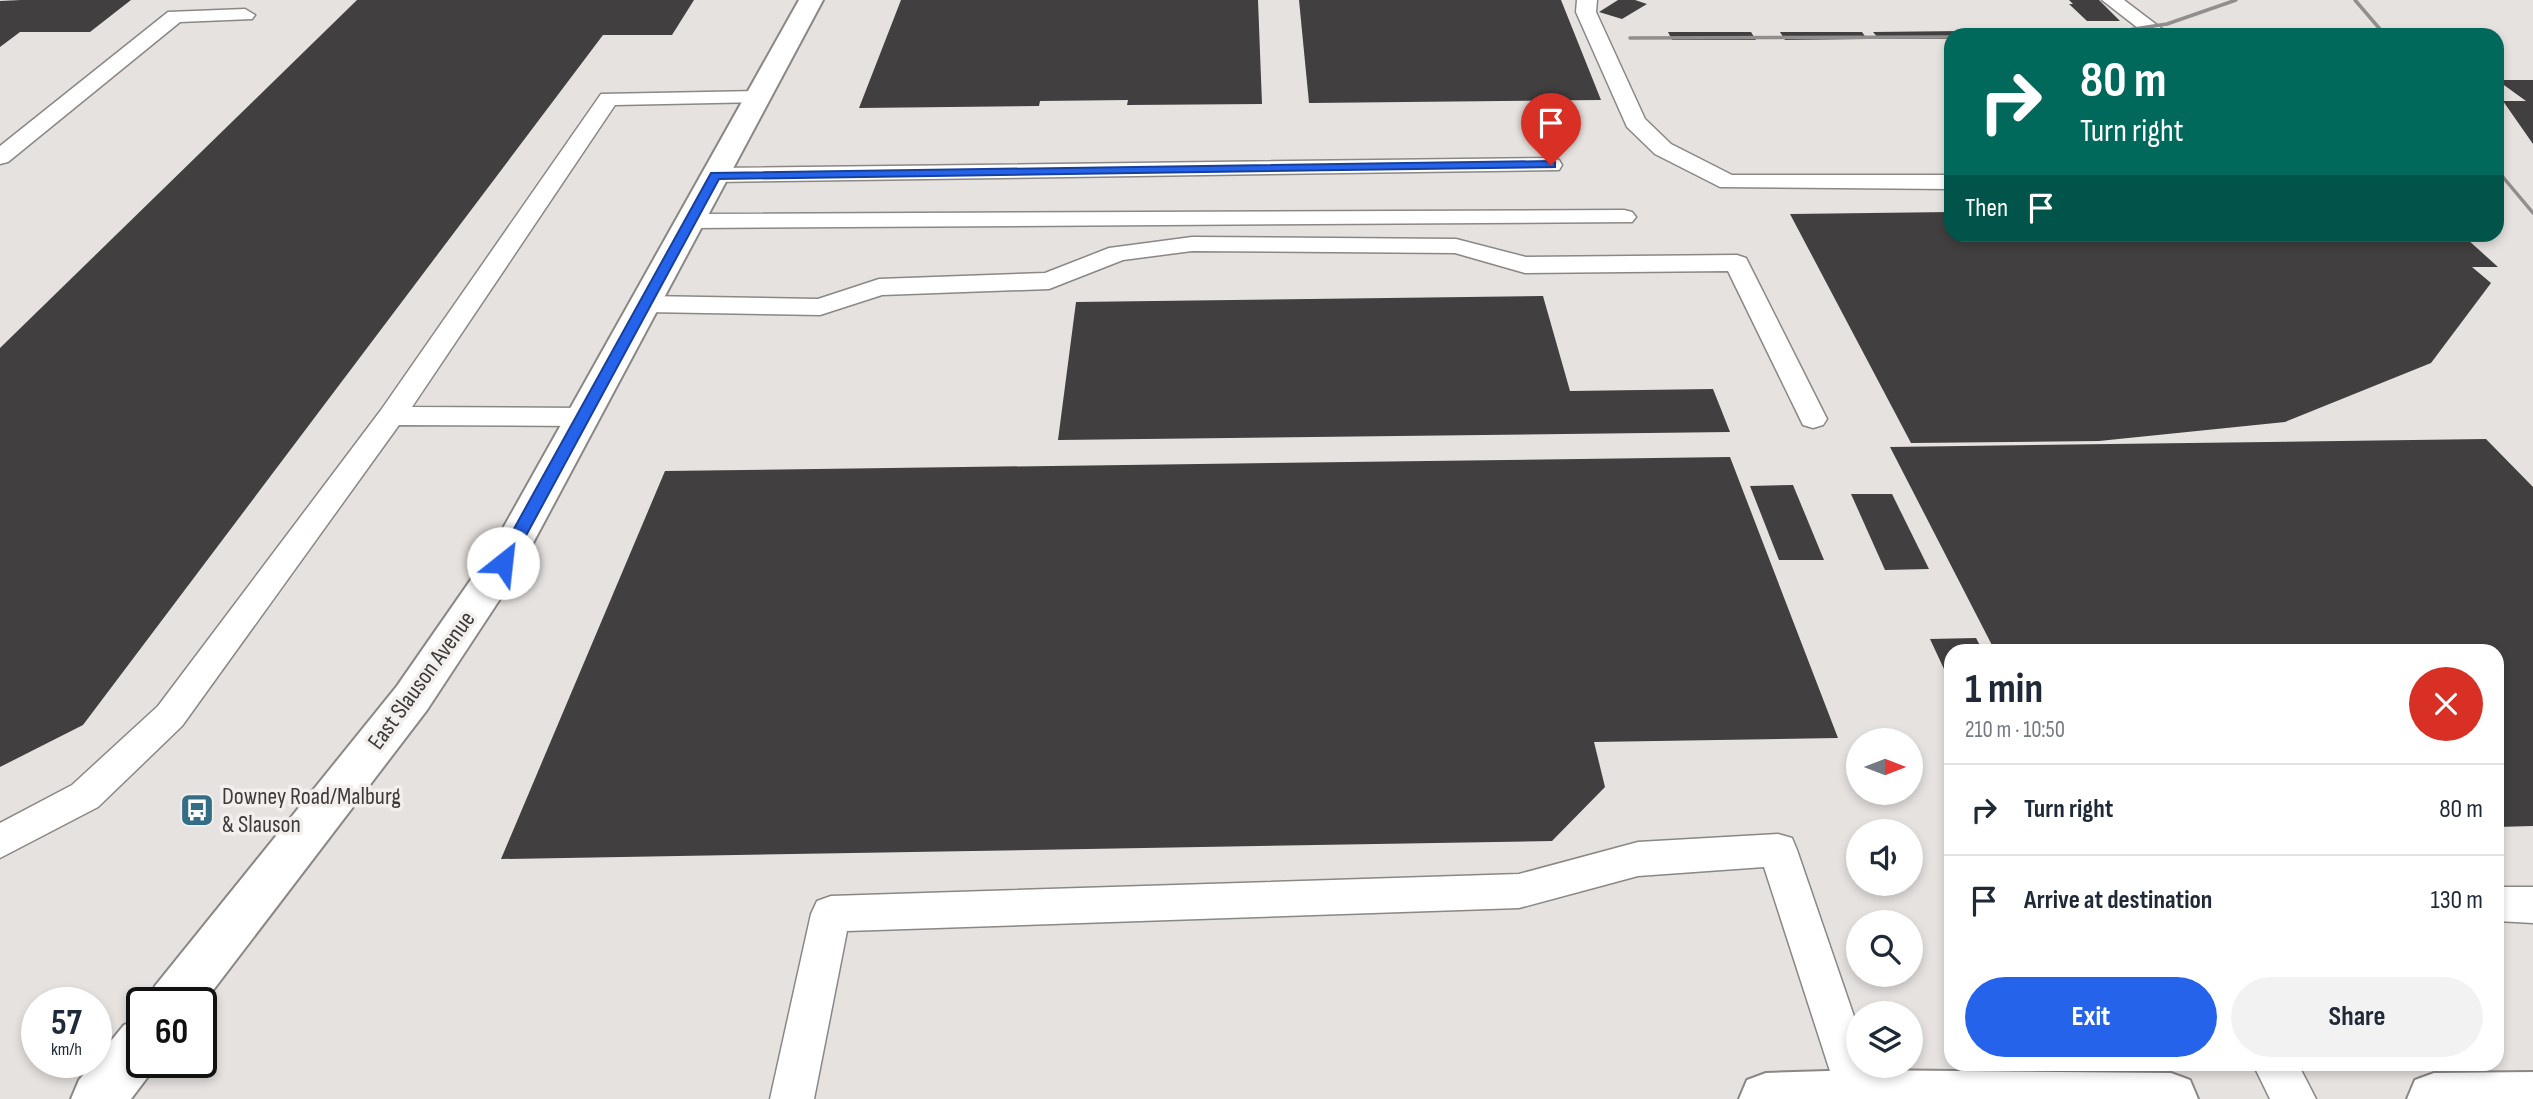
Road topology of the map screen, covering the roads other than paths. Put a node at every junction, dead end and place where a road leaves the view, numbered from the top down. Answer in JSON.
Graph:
{"nodes":[{"id":1,"x":811,"y":0,"type":"edge"},
{"id":2,"x":1587,"y":0,"type":"edge"},
{"id":3,"x":2112,"y":0,"type":"edge"},
{"id":4,"x":245,"y":15,"type":"dead end"},
{"id":5,"x":2150,"y":28,"type":"edge"},
{"id":6,"x":758,"y":97,"type":"junction"},
{"id":7,"x":0,"y":157,"type":"edge"},
{"id":8,"x":1551,"y":165,"type":"dead end"},
{"id":9,"x":715,"y":176,"type":"junction"},
{"id":10,"x":1944,"y":182,"type":"edge"},
{"id":11,"x":1624,"y":217,"type":"dead end"},
{"id":12,"x":691,"y":221,"type":"junction"},
{"id":13,"x":645,"y":304,"type":"junction"},
{"id":14,"x":391,"y":416,"type":"junction"},
{"id":15,"x":583,"y":417,"type":"junction"},
{"id":16,"x":1813,"y":419,"type":"dead end"},
{"id":17,"x":0,"y":842,"type":"edge"},
{"id":18,"x":2504,"y":904,"type":"edge"},
{"id":19,"x":2533,"y":905,"type":"edge"},
{"id":20,"x":186,"y":987,"type":"edge"},
{"id":21,"x":126,"y":1063,"type":"edge"},
{"id":22,"x":2279,"y":1071,"type":"edge"},
{"id":23,"x":1860,"y":1096,"type":"junction"},
{"id":24,"x":2533,"y":1098,"type":"edge"},
{"id":25,"x":98,"y":1099,"type":"edge"},
{"id":26,"x":792,"y":1099,"type":"edge"},
{"id":27,"x":1766,"y":1099,"type":"edge"},
{"id":28,"x":2171,"y":1099,"type":"edge"},
{"id":29,"x":2294,"y":1099,"type":"edge"},
{"id":30,"x":2434,"y":1099,"type":"edge"}],
"edges":[{"from":1,"to":6,"type":"main road","name":"East Slauson Avenue"},
{"from":2,"to":10,"type":"lane"},
{"from":3,"to":5,"type":"lane"},
{"from":4,"to":7,"type":"lane"},
{"from":6,"to":9,"type":"main road","name":"East Slauson Avenue"},
{"from":6,"to":14,"type":"lane"},
{"from":8,"to":9,"type":"lane"},
{"from":9,"to":12,"type":"main road","name":"East Slauson Avenue"},
{"from":11,"to":12,"type":"lane"},
{"from":12,"to":13,"type":"main road","name":"East Slauson Avenue"},
{"from":13,"to":15,"type":"main road","name":"East Slauson Avenue"},
{"from":13,"to":16,"type":"lane"},
{"from":14,"to":15,"type":"lane"},
{"from":14,"to":17,"type":"lane"},
{"from":15,"to":20,"type":"main road","name":"East Slauson Avenue"},
{"from":18,"to":19,"type":"lane"},
{"from":21,"to":25,"type":"main road"},
{"from":22,"to":29,"type":"lane"},
{"from":23,"to":26,"type":"lane"},
{"from":23,"to":27,"type":"main road"},
{"from":23,"to":28,"type":"main road"},
{"from":24,"to":30,"type":"main road"}]}
